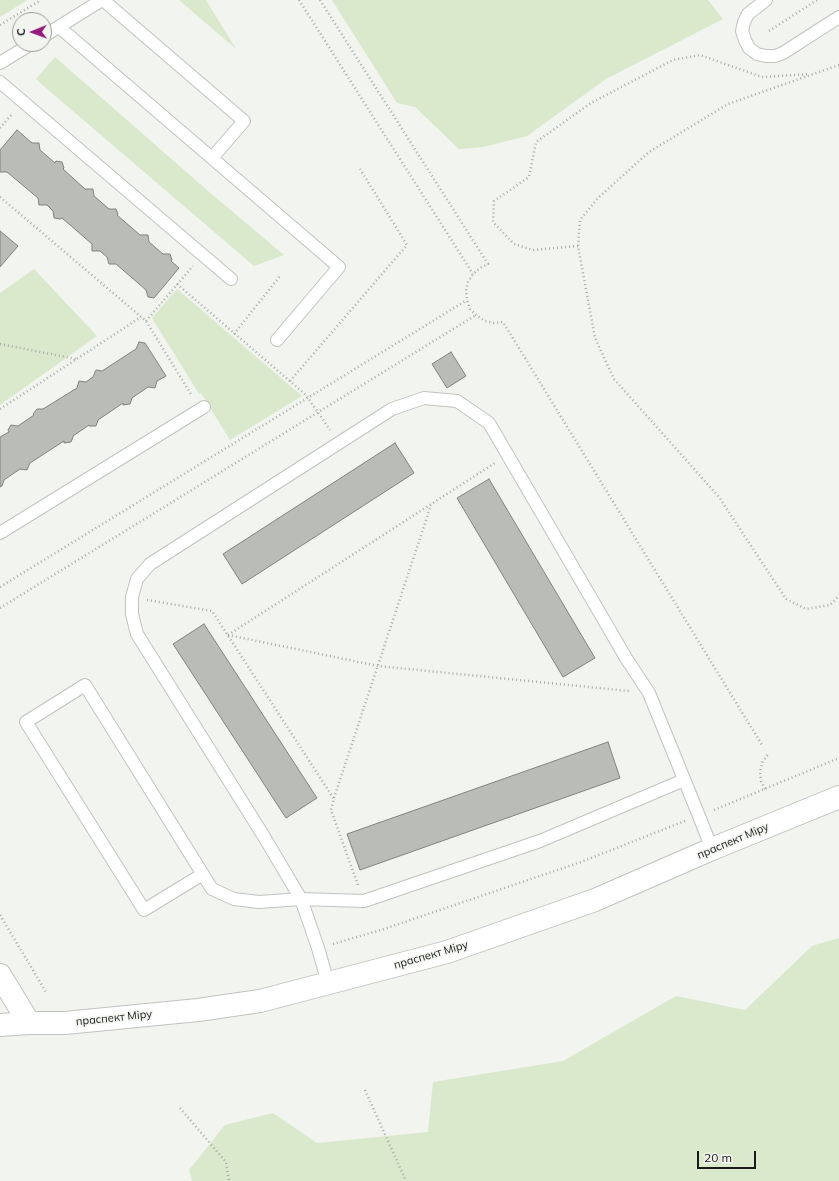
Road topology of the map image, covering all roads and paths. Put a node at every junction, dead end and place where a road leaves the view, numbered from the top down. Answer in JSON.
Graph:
{"nodes":[{"id":1,"x":41,"y":0,"type":"edge"},
{"id":2,"x":102,"y":0,"type":"edge"},
{"id":3,"x":299,"y":0,"type":"edge"},
{"id":4,"x":320,"y":0,"type":"edge"},
{"id":5,"x":766,"y":0,"type":"edge"},
{"id":6,"x":817,"y":0,"type":"edge"},
{"id":7,"x":839,"y":17,"type":"edge"},
{"id":8,"x":0,"y":25,"type":"edge"},
{"id":9,"x":59,"y":27,"type":"junction"},
{"id":10,"x":769,"y":30,"type":"dead end"},
{"id":11,"x":52,"y":31,"type":"edge"},
{"id":12,"x":18,"y":52,"type":"edge"},
{"id":13,"x":0,"y":63,"type":"edge"},
{"id":14,"x":839,"y":65,"type":"edge"},
{"id":15,"x":813,"y":74,"type":"junction"},
{"id":16,"x":0,"y":82,"type":"edge"},
{"id":17,"x":212,"y":158,"type":"junction"},
{"id":18,"x":360,"y":169,"type":"dead end"},
{"id":19,"x":0,"y":197,"type":"edge"},
{"id":20,"x":578,"y":246,"type":"junction"},
{"id":21,"x":195,"y":263,"type":"dead end"},
{"id":22,"x":473,"y":274,"type":"junction"},
{"id":23,"x":280,"y":276,"type":"dead end"},
{"id":24,"x":231,"y":279,"type":"dead end"},
{"id":25,"x":177,"y":284,"type":"junction"},
{"id":26,"x":467,"y":300,"type":"junction"},
{"id":27,"x":476,"y":315,"type":"junction"},
{"id":28,"x":141,"y":317,"type":"junction"},
{"id":29,"x":146,"y":321,"type":"junction"},
{"id":30,"x":234,"y":334,"type":"junction"},
{"id":31,"x":277,"y":340,"type":"dead end"},
{"id":32,"x":0,"y":344,"type":"edge"},
{"id":33,"x":77,"y":359,"type":"junction"},
{"id":34,"x":290,"y":381,"type":"junction"},
{"id":35,"x":308,"y":398,"type":"junction"},
{"id":36,"x":200,"y":404,"type":"joint"},
{"id":37,"x":0,"y":409,"type":"edge"},
{"id":38,"x":318,"y":413,"type":"junction"},
{"id":39,"x":339,"y":444,"type":"junction"},
{"id":40,"x":508,"y":455,"type":"junction"},
{"id":41,"x":431,"y":504,"type":"junction"},
{"id":42,"x":0,"y":533,"type":"edge"},
{"id":43,"x":0,"y":587,"type":"edge"},
{"id":44,"x":839,"y":596,"type":"edge"},
{"id":45,"x":132,"y":597,"type":"junction"},
{"id":46,"x":0,"y":608,"type":"edge"},
{"id":47,"x":228,"y":635,"type":"junction"},
{"id":48,"x":378,"y":666,"type":"junction"},
{"id":49,"x":649,"y":693,"type":"junction"},
{"id":50,"x":762,"y":745,"type":"dead end"},
{"id":51,"x":768,"y":754,"type":"dead end"},
{"id":52,"x":839,"y":758,"type":"edge"},
{"id":53,"x":684,"y":780,"type":"junction"},
{"id":54,"x":765,"y":789,"type":"junction"},
{"id":55,"x":839,"y":797,"type":"edge"},
{"id":56,"x":334,"y":799,"type":"junction"},
{"id":57,"x":698,"y":816,"type":"junction"},
{"id":58,"x":712,"y":849,"type":"junction"},
{"id":59,"x":203,"y":874,"type":"junction"},
{"id":60,"x":301,"y":899,"type":"junction"},
{"id":61,"x":364,"y":901,"type":"junction"},
{"id":62,"x":0,"y":915,"type":"edge"},
{"id":63,"x":318,"y":948,"type":"junction"},
{"id":64,"x":0,"y":975,"type":"edge"},
{"id":65,"x":328,"y":983,"type":"junction"},
{"id":66,"x":46,"y":992,"type":"dead end"},
{"id":67,"x":29,"y":1023,"type":"junction"},
{"id":68,"x":0,"y":1025,"type":"edge"},
{"id":69,"x":364,"y":1090,"type":"dead end"},
{"id":70,"x":180,"y":1108,"type":"dead end"},
{"id":71,"x":229,"y":1181,"type":"edge"},
{"id":72,"x":406,"y":1181,"type":"edge"}],
"edges":[{"from":1,"to":8,"type":"path"},
{"from":2,"to":9,"type":"lane"},
{"from":2,"to":17,"type":"lane"},
{"from":3,"to":22,"type":"path"},
{"from":4,"to":22,"type":"path"},
{"from":5,"to":7,"type":"lane"},
{"from":6,"to":10,"type":"path"},
{"from":9,"to":11,"type":"lane"},
{"from":9,"to":17,"type":"lane"},
{"from":12,"to":13,"type":"lane"},
{"from":14,"to":15,"type":"path"},
{"from":15,"to":20,"type":"path"},
{"from":15,"to":20,"type":"path"},
{"from":16,"to":24,"type":"lane"},
{"from":17,"to":31,"type":"lane"},
{"from":18,"to":34,"type":"path"},
{"from":19,"to":28,"type":"path"},
{"from":20,"to":44,"type":"path"},
{"from":21,"to":25,"type":"path"},
{"from":22,"to":26,"type":"path"},
{"from":23,"to":30,"type":"path"},
{"from":25,"to":29,"type":"path"},
{"from":25,"to":30,"type":"path"},
{"from":26,"to":27,"type":"path"},
{"from":26,"to":35,"type":"path"},
{"from":27,"to":38,"type":"path"},
{"from":27,"to":50,"type":"path"},
{"from":28,"to":29,"type":"path"},
{"from":28,"to":33,"type":"path"},
{"from":29,"to":36,"type":"path"},
{"from":30,"to":34,"type":"path"},
{"from":32,"to":33,"type":"path"},
{"from":33,"to":37,"type":"path"},
{"from":34,"to":35,"type":"path"},
{"from":35,"to":38,"type":"path"},
{"from":35,"to":43,"type":"path"},
{"from":36,"to":42,"type":"lane"},
{"from":38,"to":39,"type":"path"},
{"from":38,"to":46,"type":"path"},
{"from":39,"to":40,"type":"lane"},
{"from":39,"to":45,"type":"lane"},
{"from":40,"to":41,"type":"path"},
{"from":40,"to":49,"type":"lane"},
{"from":41,"to":47,"type":"path"},
{"from":41,"to":48,"type":"path"},
{"from":45,"to":47,"type":"path"},
{"from":45,"to":60,"type":"lane"},
{"from":47,"to":48,"type":"path"},
{"from":47,"to":56,"type":"path"},
{"from":48,"to":49,"type":"path"},
{"from":48,"to":56,"type":"path"},
{"from":49,"to":53,"type":"lane"},
{"from":51,"to":54,"type":"path"},
{"from":52,"to":54,"type":"path"},
{"from":53,"to":57,"type":"lane"},
{"from":53,"to":61,"type":"lane"},
{"from":54,"to":57,"type":"path"},
{"from":55,"to":58,"type":"street","name":"праспект Міру"},
{"from":56,"to":61,"type":"path"},
{"from":57,"to":58,"type":"lane"},
{"from":57,"to":63,"type":"path"},
{"from":58,"to":65,"type":"street","name":"праспект Міру"},
{"from":59,"to":59,"type":"lane"},
{"from":59,"to":60,"type":"lane"},
{"from":60,"to":61,"type":"lane"},
{"from":60,"to":63,"type":"lane"},
{"from":62,"to":66,"type":"path"},
{"from":63,"to":65,"type":"lane"},
{"from":64,"to":67,"type":"street"},
{"from":65,"to":67,"type":"street","name":"праспект Міру"},
{"from":67,"to":68,"type":"street","name":"праспект Міру"},
{"from":69,"to":72,"type":"path"},
{"from":70,"to":71,"type":"path"}]}
